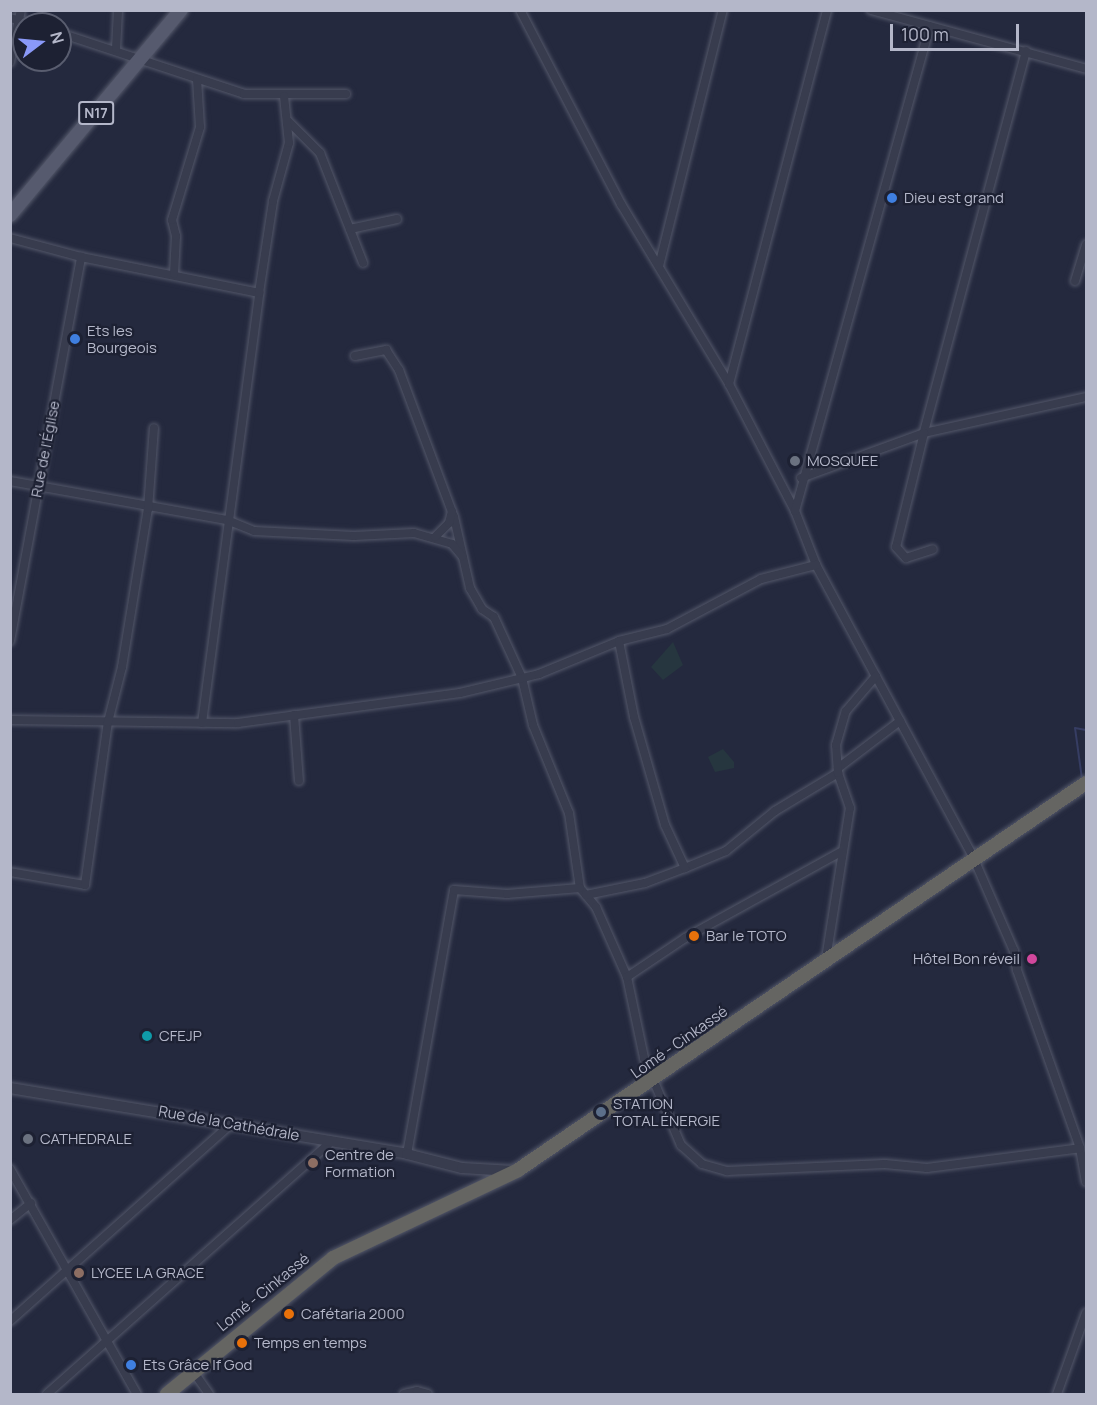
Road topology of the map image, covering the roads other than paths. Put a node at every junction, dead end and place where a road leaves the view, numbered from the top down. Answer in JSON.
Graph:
{"nodes":[{"id":1,"x":118,"y":10,"type":"edge"},
{"id":2,"x":181,"y":10,"type":"edge"},
{"id":3,"x":520,"y":10,"type":"edge"},
{"id":4,"x":723,"y":10,"type":"edge"},
{"id":5,"x":826,"y":10,"type":"edge"},
{"id":6,"x":871,"y":10,"type":"edge"},
{"id":7,"x":930,"y":26,"type":"junction"},
{"id":8,"x":72,"y":36,"type":"edge"},
{"id":9,"x":12,"y":45,"type":"edge"},
{"id":10,"x":116,"y":49,"type":"junction"},
{"id":11,"x":1026,"y":51,"type":"junction"},
{"id":12,"x":143,"y":57,"type":"junction"},
{"id":13,"x":10,"y":62,"type":"edge"},
{"id":14,"x":1086,"y":69,"type":"edge"},
{"id":15,"x":197,"y":79,"type":"junction"},
{"id":16,"x":346,"y":94,"type":"dead end"},
{"id":17,"x":284,"y":96,"type":"junction"},
{"id":18,"x":289,"y":122,"type":"junction"},
{"id":19,"x":10,"y":215,"type":"edge"},
{"id":20,"x":397,"y":219,"type":"dead end"},
{"id":21,"x":350,"y":229,"type":"junction"},
{"id":22,"x":10,"y":238,"type":"edge"},
{"id":23,"x":1086,"y":245,"type":"edge"},
{"id":24,"x":81,"y":257,"type":"junction"},
{"id":25,"x":363,"y":263,"type":"dead end"},
{"id":26,"x":659,"y":266,"type":"junction"},
{"id":27,"x":174,"y":274,"type":"junction"},
{"id":28,"x":1075,"y":281,"type":"dead end"},
{"id":29,"x":259,"y":293,"type":"junction"},
{"id":30,"x":355,"y":356,"type":"dead end"},
{"id":31,"x":729,"y":384,"type":"junction"},
{"id":32,"x":1086,"y":397,"type":"edge"},
{"id":33,"x":154,"y":428,"type":"dead end"},
{"id":34,"x":924,"y":433,"type":"junction"},
{"id":35,"x":801,"y":478,"type":"junction"},
{"id":36,"x":10,"y":481,"type":"edge"},
{"id":37,"x":38,"y":488,"type":"junction"},
{"id":38,"x":148,"y":508,"type":"junction"},
{"id":39,"x":795,"y":510,"type":"junction"},
{"id":40,"x":452,"y":511,"type":"junction"},
{"id":41,"x":227,"y":520,"type":"junction"},
{"id":42,"x":435,"y":537,"type":"junction"},
{"id":43,"x":933,"y":549,"type":"dead end"},
{"id":44,"x":464,"y":559,"type":"junction"},
{"id":45,"x":816,"y":565,"type":"junction"},
{"id":46,"x":15,"y":588,"type":"edge"},
{"id":47,"x":10,"y":641,"type":"edge"},
{"id":48,"x":620,"y":641,"type":"junction"},
{"id":49,"x":876,"y":676,"type":"junction"},
{"id":50,"x":522,"y":678,"type":"junction"},
{"id":51,"x":294,"y":715,"type":"junction"},
{"id":52,"x":10,"y":720,"type":"edge"},
{"id":53,"x":900,"y":721,"type":"junction"},
{"id":54,"x":108,"y":722,"type":"junction"},
{"id":55,"x":202,"y":723,"type":"junction"},
{"id":56,"x":838,"y":771,"type":"junction"},
{"id":57,"x":299,"y":781,"type":"dead end"},
{"id":58,"x":1084,"y":785,"type":"edge"},
{"id":59,"x":842,"y":852,"type":"junction"},
{"id":60,"x":974,"y":859,"type":"junction"},
{"id":61,"x":685,"y":868,"type":"junction"},
{"id":62,"x":10,"y":872,"type":"edge"},
{"id":63,"x":584,"y":891,"type":"junction"},
{"id":64,"x":826,"y":959,"type":"junction"},
{"id":65,"x":627,"y":977,"type":"junction"},
{"id":66,"x":651,"y":1082,"type":"junction"},
{"id":67,"x":10,"y":1088,"type":"edge"},
{"id":68,"x":231,"y":1124,"type":"junction"},
{"id":69,"x":332,"y":1141,"type":"junction"},
{"id":70,"x":1080,"y":1149,"type":"junction"},
{"id":71,"x":407,"y":1154,"type":"junction"},
{"id":72,"x":10,"y":1169,"type":"edge"},
{"id":73,"x":518,"y":1170,"type":"junction"},
{"id":74,"x":1086,"y":1180,"type":"edge"},
{"id":75,"x":31,"y":1203,"type":"junction"},
{"id":76,"x":10,"y":1220,"type":"edge"},
{"id":77,"x":67,"y":1268,"type":"junction"},
{"id":78,"x":1086,"y":1314,"type":"edge"},
{"id":79,"x":10,"y":1321,"type":"edge"},
{"id":80,"x":107,"y":1340,"type":"junction"},
{"id":81,"x":192,"y":1371,"type":"junction"},
{"id":82,"x":47,"y":1395,"type":"edge"},
{"id":83,"x":137,"y":1395,"type":"edge"},
{"id":84,"x":167,"y":1395,"type":"edge"},
{"id":85,"x":209,"y":1395,"type":"edge"},
{"id":86,"x":404,"y":1395,"type":"edge"},
{"id":87,"x":428,"y":1395,"type":"edge"},
{"id":88,"x":1057,"y":1395,"type":"edge"}],
"edges":[{"from":1,"to":10,"type":"street"},
{"from":2,"to":12,"type":"main road","number":"N17"},
{"from":3,"to":26,"type":"street"},
{"from":4,"to":26,"type":"street"},
{"from":5,"to":31,"type":"street"},
{"from":6,"to":7,"type":"street"},
{"from":7,"to":11,"type":"street"},
{"from":7,"to":35,"type":"street"},
{"from":8,"to":10,"type":"street"},
{"from":9,"to":13,"type":"street"},
{"from":10,"to":12,"type":"street"},
{"from":11,"to":14,"type":"street"},
{"from":11,"to":34,"type":"street"},
{"from":12,"to":15,"type":"street"},
{"from":12,"to":19,"type":"main road","number":"N17"},
{"from":15,"to":17,"type":"street"},
{"from":15,"to":27,"type":"street"},
{"from":16,"to":17,"type":"street"},
{"from":17,"to":18,"type":"street"},
{"from":18,"to":21,"type":"street"},
{"from":18,"to":29,"type":"street"},
{"from":20,"to":21,"type":"street"},
{"from":21,"to":25,"type":"street"},
{"from":22,"to":24,"type":"street"},
{"from":23,"to":28,"type":"street"},
{"from":24,"to":27,"type":"street"},
{"from":24,"to":37,"type":"street","name":"Rue de l'Église"},
{"from":26,"to":31,"type":"street"},
{"from":27,"to":29,"type":"street"},
{"from":29,"to":41,"type":"street"},
{"from":30,"to":40,"type":"street"},
{"from":31,"to":39,"type":"street"},
{"from":32,"to":34,"type":"street"},
{"from":33,"to":38,"type":"street"},
{"from":34,"to":35,"type":"street"},
{"from":34,"to":43,"type":"street"},
{"from":35,"to":39,"type":"street"},
{"from":36,"to":37,"type":"street"},
{"from":37,"to":38,"type":"street"},
{"from":37,"to":46,"type":"street","name":"Rue de l'Église"},
{"from":38,"to":41,"type":"street"},
{"from":38,"to":54,"type":"street"},
{"from":39,"to":45,"type":"street"},
{"from":40,"to":42,"type":"street"},
{"from":40,"to":44,"type":"street"},
{"from":41,"to":42,"type":"street"},
{"from":41,"to":55,"type":"street"},
{"from":42,"to":44,"type":"street"},
{"from":44,"to":50,"type":"street"},
{"from":45,"to":48,"type":"street"},
{"from":45,"to":49,"type":"street"},
{"from":46,"to":47,"type":"street","name":"Rue de l'Église"},
{"from":48,"to":50,"type":"street"},
{"from":48,"to":61,"type":"street"},
{"from":49,"to":53,"type":"street"},
{"from":49,"to":56,"type":"street"},
{"from":50,"to":51,"type":"street"},
{"from":50,"to":63,"type":"street"},
{"from":51,"to":55,"type":"street"},
{"from":51,"to":57,"type":"street"},
{"from":52,"to":54,"type":"street"},
{"from":53,"to":56,"type":"street"},
{"from":53,"to":60,"type":"street"},
{"from":54,"to":55,"type":"street"},
{"from":54,"to":62,"type":"street"},
{"from":56,"to":59,"type":"street"},
{"from":56,"to":61,"type":"street"},
{"from":58,"to":60,"type":"highway","name":"Lomé - Cinkassé"},
{"from":59,"to":64,"type":"street"},
{"from":59,"to":65,"type":"street"},
{"from":60,"to":64,"type":"highway","name":"Lomé - Cinkassé"},
{"from":60,"to":70,"type":"street"},
{"from":61,"to":63,"type":"street"},
{"from":63,"to":65,"type":"street"},
{"from":63,"to":71,"type":"street"},
{"from":64,"to":66,"type":"highway","name":"Lomé - Cinkassé"},
{"from":65,"to":66,"type":"street"},
{"from":66,"to":70,"type":"street"},
{"from":66,"to":73,"type":"highway","name":"Lomé - Cinkassé"},
{"from":67,"to":68,"type":"street","name":"Rue de la Cathédrale"},
{"from":68,"to":69,"type":"street","name":"Rue de la Cathédrale"},
{"from":68,"to":77,"type":"street"},
{"from":69,"to":71,"type":"street","name":"Rue de la Cathédrale"},
{"from":69,"to":80,"type":"street"},
{"from":70,"to":74,"type":"street"},
{"from":71,"to":73,"type":"street","name":"Rue de la Cathédrale"},
{"from":72,"to":75,"type":"street"},
{"from":73,"to":81,"type":"highway","name":"Lomé - Cinkassé"},
{"from":75,"to":76,"type":"street"},
{"from":75,"to":77,"type":"street"},
{"from":77,"to":79,"type":"street"},
{"from":77,"to":80,"type":"street"},
{"from":78,"to":88,"type":"street"},
{"from":80,"to":82,"type":"street"},
{"from":80,"to":83,"type":"street"},
{"from":81,"to":84,"type":"highway","name":"Lomé - Cinkassé"},
{"from":81,"to":85,"type":"street"},
{"from":86,"to":87,"type":"street"}]}
